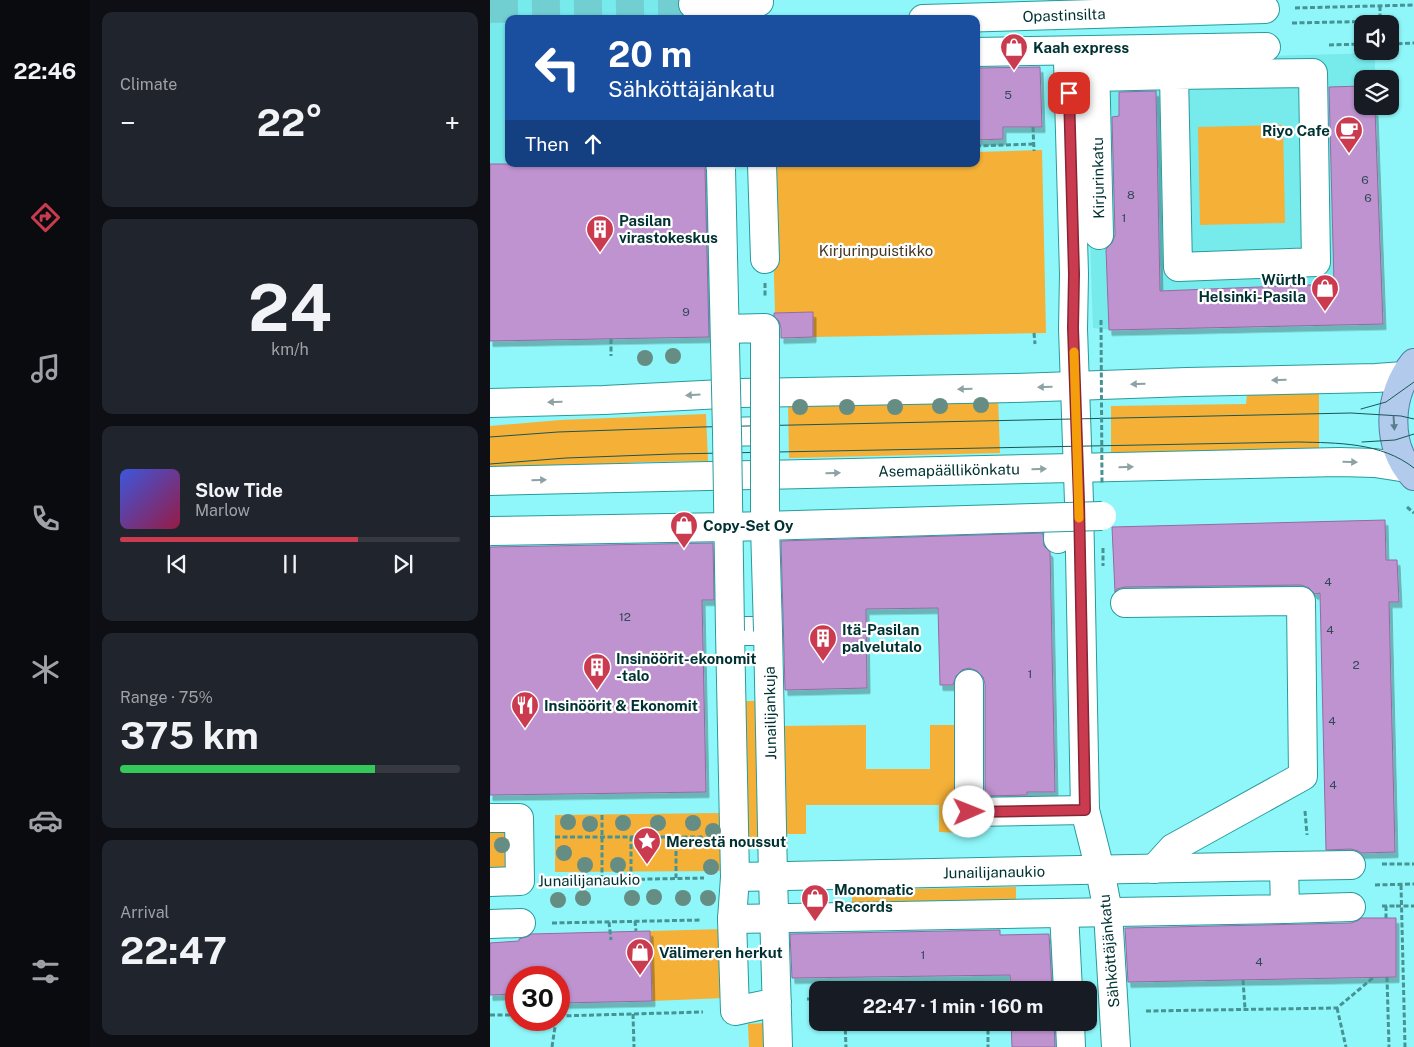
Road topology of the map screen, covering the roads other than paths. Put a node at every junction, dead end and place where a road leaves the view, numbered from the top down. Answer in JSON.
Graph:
{"nodes":[{"id":1,"x":712,"y":7,"type":"edge"},
{"id":2,"x":759,"y":7,"type":"edge"},
{"id":3,"x":1093,"y":7,"type":"edge"},
{"id":4,"x":980,"y":15,"type":"edge"},
{"id":5,"x":980,"y":52,"type":"edge"},
{"id":6,"x":1068,"y":61,"type":"tunnel mouth"},
{"id":7,"x":1095,"y":62,"type":"junction"},
{"id":8,"x":1174,"y":75,"type":"junction"},
{"id":9,"x":721,"y":167,"type":"edge"},
{"id":10,"x":762,"y":167,"type":"edge"},
{"id":11,"x":1099,"y":235,"type":"dead end"},
{"id":12,"x":765,"y":259,"type":"dead end"},
{"id":13,"x":725,"y":329,"type":"junction"},
{"id":14,"x":1409,"y":370,"type":"edge"},
{"id":15,"x":1076,"y":386,"type":"junction"},
{"id":16,"x":490,"y":404,"type":"edge"},
{"id":17,"x":765,"y":431,"type":"junction"},
{"id":18,"x":727,"y":432,"type":"junction"},
{"id":19,"x":1078,"y":468,"type":"junction"},
{"id":20,"x":1410,"y":472,"type":"edge"},
{"id":21,"x":490,"y":481,"type":"edge"},
{"id":22,"x":1102,"y":516,"type":"road end"},
{"id":23,"x":765,"y":526,"type":"junction"},
{"id":24,"x":728,"y":527,"type":"junction"},
{"id":25,"x":490,"y":532,"type":"edge"},
{"id":26,"x":1125,"y":603,"type":"dead end"},
{"id":27,"x":730,"y":631,"type":"junction"},
{"id":28,"x":768,"y":631,"type":"junction"},
{"id":29,"x":969,"y":684,"type":"dead end"},
{"id":30,"x":1085,"y":810,"type":"junction"},
{"id":31,"x":490,"y":818,"type":"edge"},
{"id":32,"x":1351,"y":865,"type":"dead end"},
{"id":33,"x":1284,"y":866,"type":"junction"},
{"id":34,"x":1154,"y":869,"type":"junction"},
{"id":35,"x":1100,"y":870,"type":"junction"},
{"id":36,"x":735,"y":877,"type":"junction"},
{"id":37,"x":773,"y":877,"type":"junction"},
{"id":38,"x":490,"y":882,"type":"edge"},
{"id":39,"x":1351,"y":907,"type":"dead end"},
{"id":40,"x":1285,"y":909,"type":"junction"},
{"id":41,"x":1108,"y":912,"type":"junction"},
{"id":42,"x":1064,"y":913,"type":"junction"},
{"id":43,"x":732,"y":919,"type":"junction"},
{"id":44,"x":774,"y":919,"type":"junction"},
{"id":45,"x":521,"y":923,"type":"road end"},
{"id":46,"x":490,"y":924,"type":"edge"},
{"id":47,"x":1068,"y":981,"type":"edge"},
{"id":48,"x":777,"y":1002,"type":"junction"},
{"id":49,"x":1070,"y":1031,"type":"edge"},
{"id":50,"x":778,"y":1047,"type":"edge"},
{"id":51,"x":1071,"y":1047,"type":"edge"},
{"id":52,"x":1116,"y":1047,"type":"edge"}],
"edges":[{"from":1,"to":2,"type":"street"},
{"from":3,"to":4,"type":"street","name":"Opastinsilta"},
{"from":3,"to":7,"type":"street","name":"Kirjurinkatu"},
{"from":3,"to":7,"type":"street","name":"Opastinsilta"},
{"from":5,"to":7,"type":"street"},
{"from":6,"to":15,"type":"street","name":"Kirjurinkatu"},
{"from":7,"to":8,"type":"street"},
{"from":7,"to":11,"type":"street","name":"Kirjurinkatu"},
{"from":8,"to":8,"type":"street"},
{"from":9,"to":13,"type":"street","bridge":true},
{"from":10,"to":12,"type":"street"},
{"from":13,"to":17,"type":"street","name":"Junailijankuja","bridge":true},
{"from":13,"to":18,"type":"street","bridge":true},
{"from":14,"to":15,"type":"street","one_way":true},
{"from":14,"to":20,"type":"main road","one_way":true},
{"from":15,"to":16,"type":"street","one_way":true},
{"from":15,"to":19,"type":"street","name":"Kirjurinkatu"},
{"from":17,"to":18,"type":"street"},
{"from":17,"to":23,"type":"street","name":"Junailijankuja","bridge":true},
{"from":18,"to":24,"type":"street","bridge":true},
{"from":19,"to":20,"type":"street","name":"Asemapäällikönkatu","one_way":true},
{"from":21,"to":19,"type":"street","name":"Asemapäällikönkatu","one_way":true},
{"from":19,"to":30,"type":"street","name":"Sähköttäjänkatu"},
{"from":22,"to":23,"type":"street","bridge":true},
{"from":23,"to":24,"type":"street","bridge":true},
{"from":23,"to":28,"type":"street","name":"Junailijankuja","bridge":true},
{"from":24,"to":25,"type":"street","bridge":true},
{"from":24,"to":27,"type":"street","bridge":true},
{"from":26,"to":34,"type":"street"},
{"from":27,"to":28,"type":"street"},
{"from":27,"to":36,"type":"street"},
{"from":28,"to":37,"type":"street","name":"Junailijankuja"},
{"from":29,"to":30,"type":"street"},
{"from":30,"to":35,"type":"street","name":"Sähköttäjänkatu"},
{"from":31,"to":38,"type":"street"},
{"from":32,"to":33,"type":"street","name":"Junailijanaukio"},
{"from":33,"to":34,"type":"street","name":"Junailijanaukio"},
{"from":33,"to":40,"type":"street"},
{"from":34,"to":35,"type":"street","name":"Junailijanaukio"},
{"from":35,"to":37,"type":"street","name":"Junailijanaukio"},
{"from":35,"to":41,"type":"street","name":"Sähköttäjänkatu"},
{"from":36,"to":37,"type":"street","name":"Junailijanaukio"},
{"from":36,"to":43,"type":"street"},
{"from":37,"to":44,"type":"street","name":"Junailijankuja"},
{"from":39,"to":40,"type":"street"},
{"from":40,"to":41,"type":"street"},
{"from":41,"to":42,"type":"street"},
{"from":41,"to":52,"type":"street","name":"Sähköttäjänkatu"},
{"from":42,"to":44,"type":"street"},
{"from":42,"to":47,"type":"street"},
{"from":43,"to":44,"type":"street"},
{"from":43,"to":48,"type":"street"},
{"from":44,"to":48,"type":"street","name":"Junailijankuja"},
{"from":45,"to":46,"type":"street"},
{"from":48,"to":50,"type":"street","name":"Junailijankuja"},
{"from":49,"to":51,"type":"street"}]}
